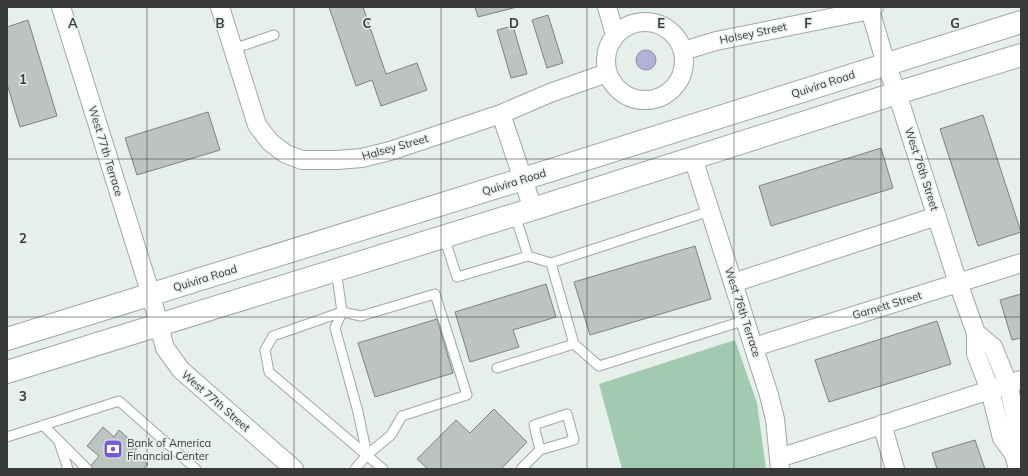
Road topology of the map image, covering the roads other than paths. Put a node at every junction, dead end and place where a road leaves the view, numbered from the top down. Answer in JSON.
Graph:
{"nodes":[{"id":1,"x":61,"y":7,"type":"edge"},
{"id":2,"x":220,"y":7,"type":"edge"},
{"id":3,"x":607,"y":7,"type":"edge"},
{"id":4,"x":872,"y":8,"type":"edge"},
{"id":5,"x":653,"y":15,"type":"edge"},
{"id":6,"x":1021,"y":22,"type":"edge"},
{"id":7,"x":274,"y":35,"type":"dead end"},
{"id":8,"x":615,"y":35,"type":"junction"},
{"id":9,"x":233,"y":49,"type":"junction"},
{"id":10,"x":682,"y":51,"type":"junction"},
{"id":11,"x":1021,"y":55,"type":"edge"},
{"id":12,"x":886,"y":64,"type":"junction"},
{"id":13,"x":607,"y":73,"type":"junction"},
{"id":14,"x":897,"y":92,"type":"junction"},
{"id":15,"x":501,"y":114,"type":"junction"},
{"id":16,"x":693,"y":158,"type":"junction"},
{"id":17,"x":523,"y":179,"type":"junction"},
{"id":18,"x":524,"y":212,"type":"junction"},
{"id":19,"x":710,"y":212,"type":"junction"},
{"id":20,"x":937,"y":216,"type":"junction"},
{"id":21,"x":444,"y":237,"type":"junction"},
{"id":22,"x":528,"y":256,"type":"junction"},
{"id":23,"x":1021,"y":262,"type":"edge"},
{"id":24,"x":551,"y":263,"type":"junction"},
{"id":25,"x":333,"y":271,"type":"junction"},
{"id":26,"x":734,"y":283,"type":"junction"},
{"id":27,"x":958,"y":283,"type":"junction"},
{"id":28,"x":151,"y":295,"type":"junction"},
{"id":29,"x":342,"y":312,"type":"junction"},
{"id":30,"x":746,"y":320,"type":"junction"},
{"id":31,"x":159,"y":325,"type":"junction"},
{"id":32,"x":976,"y":333,"type":"junction"},
{"id":33,"x":7,"y":339,"type":"edge"},
{"id":34,"x":574,"y":344,"type":"junction"},
{"id":35,"x":754,"y":347,"type":"junction"},
{"id":36,"x":497,"y":368,"type":"dead end"},
{"id":37,"x":7,"y":372,"type":"edge"},
{"id":38,"x":1014,"y":382,"type":"edge"},
{"id":39,"x":990,"y":390,"type":"junction"},
{"id":40,"x":882,"y":424,"type":"junction"},
{"id":41,"x":43,"y":425,"type":"junction"},
{"id":42,"x":7,"y":437,"type":"edge"},
{"id":43,"x":59,"y":441,"type":"junction"},
{"id":44,"x":540,"y":450,"type":"junction"},
{"id":45,"x":367,"y":454,"type":"junction"},
{"id":46,"x":1016,"y":461,"type":"edge"},
{"id":47,"x":780,"y":463,"type":"edge"},
{"id":48,"x":68,"y":469,"type":"edge"},
{"id":49,"x":87,"y":469,"type":"edge"},
{"id":50,"x":196,"y":469,"type":"edge"},
{"id":51,"x":294,"y":469,"type":"edge"},
{"id":52,"x":355,"y":469,"type":"edge"},
{"id":53,"x":383,"y":469,"type":"edge"},
{"id":54,"x":521,"y":469,"type":"edge"},
{"id":55,"x":895,"y":469,"type":"edge"}],
"edges":[{"from":1,"to":28,"type":"street","name":"West 77th Terrace"},
{"from":2,"to":9,"type":"street"},
{"from":3,"to":8,"type":"street"},
{"from":4,"to":10,"type":"street","name":"Halsey Street"},
{"from":4,"to":12,"type":"street","name":"West 76th Street"},
{"from":5,"to":8,"type":"street"},
{"from":5,"to":10,"type":"street"},
{"from":6,"to":12,"type":"main road","name":"Quivira Road"},
{"from":7,"to":9,"type":"lane"},
{"from":8,"to":13,"type":"street"},
{"from":9,"to":15,"type":"street","name":"Halsey Street"},
{"from":10,"to":13,"type":"street"},
{"from":11,"to":14,"type":"main road"},
{"from":12,"to":14,"type":"street","name":"West 76th Street"},
{"from":12,"to":17,"type":"main road","name":"Quivira Road"},
{"from":13,"to":15,"type":"street","name":"Halsey Street"},
{"from":14,"to":16,"type":"main road"},
{"from":14,"to":20,"type":"street","name":"West 76th Street"},
{"from":15,"to":17,"type":"street"},
{"from":16,"to":18,"type":"main road"},
{"from":16,"to":19,"type":"street","name":"West 76th Terrace"},
{"from":17,"to":18,"type":"street"},
{"from":17,"to":28,"type":"main road","name":"Quivira Road"},
{"from":18,"to":21,"type":"main road"},
{"from":18,"to":22,"type":"lane"},
{"from":19,"to":24,"type":"lane"},
{"from":19,"to":26,"type":"street","name":"West 76th Terrace"},
{"from":20,"to":26,"type":"street"},
{"from":20,"to":27,"type":"street","name":"West 76th Street"},
{"from":21,"to":22,"type":"lane"},
{"from":21,"to":25,"type":"main road"},
{"from":22,"to":24,"type":"lane"},
{"from":23,"to":27,"type":"street","name":"Garnett Street"},
{"from":24,"to":34,"type":"lane"},
{"from":25,"to":29,"type":"lane"},
{"from":25,"to":31,"type":"main road"},
{"from":26,"to":30,"type":"street","name":"West 76th Terrace"},
{"from":27,"to":32,"type":"street","name":"West 76th Street"},
{"from":27,"to":35,"type":"street","name":"Garnett Street"},
{"from":28,"to":31,"type":"street","name":"West 77th Street"},
{"from":28,"to":33,"type":"main road","name":"Quivira Road"},
{"from":29,"to":45,"type":"lane"},
{"from":29,"to":45,"type":"lane"},
{"from":29,"to":45,"type":"lane"},
{"from":30,"to":34,"type":"lane"},
{"from":30,"to":35,"type":"street","name":"West 76th Terrace"},
{"from":31,"to":37,"type":"main road"},
{"from":31,"to":51,"type":"street","name":"West 77th Street"},
{"from":32,"to":38,"type":"street","name":"West 76th Street"},
{"from":32,"to":39,"type":"street","name":"West 76th Street"},
{"from":34,"to":36,"type":"lane"},
{"from":35,"to":47,"type":"street","name":"West 76th Terrace"},
{"from":38,"to":39,"type":"street"},
{"from":38,"to":46,"type":"street","name":"West 76th Street"},
{"from":39,"to":40,"type":"street"},
{"from":39,"to":46,"type":"street","name":"West 76th Street"},
{"from":40,"to":47,"type":"street"},
{"from":40,"to":55,"type":"street"},
{"from":41,"to":42,"type":"lane"},
{"from":41,"to":43,"type":"lane"},
{"from":41,"to":50,"type":"lane"},
{"from":43,"to":48,"type":"lane"},
{"from":43,"to":49,"type":"lane"},
{"from":44,"to":44,"type":"lane"},
{"from":44,"to":54,"type":"lane"},
{"from":45,"to":52,"type":"lane"},
{"from":45,"to":53,"type":"lane"}]}
